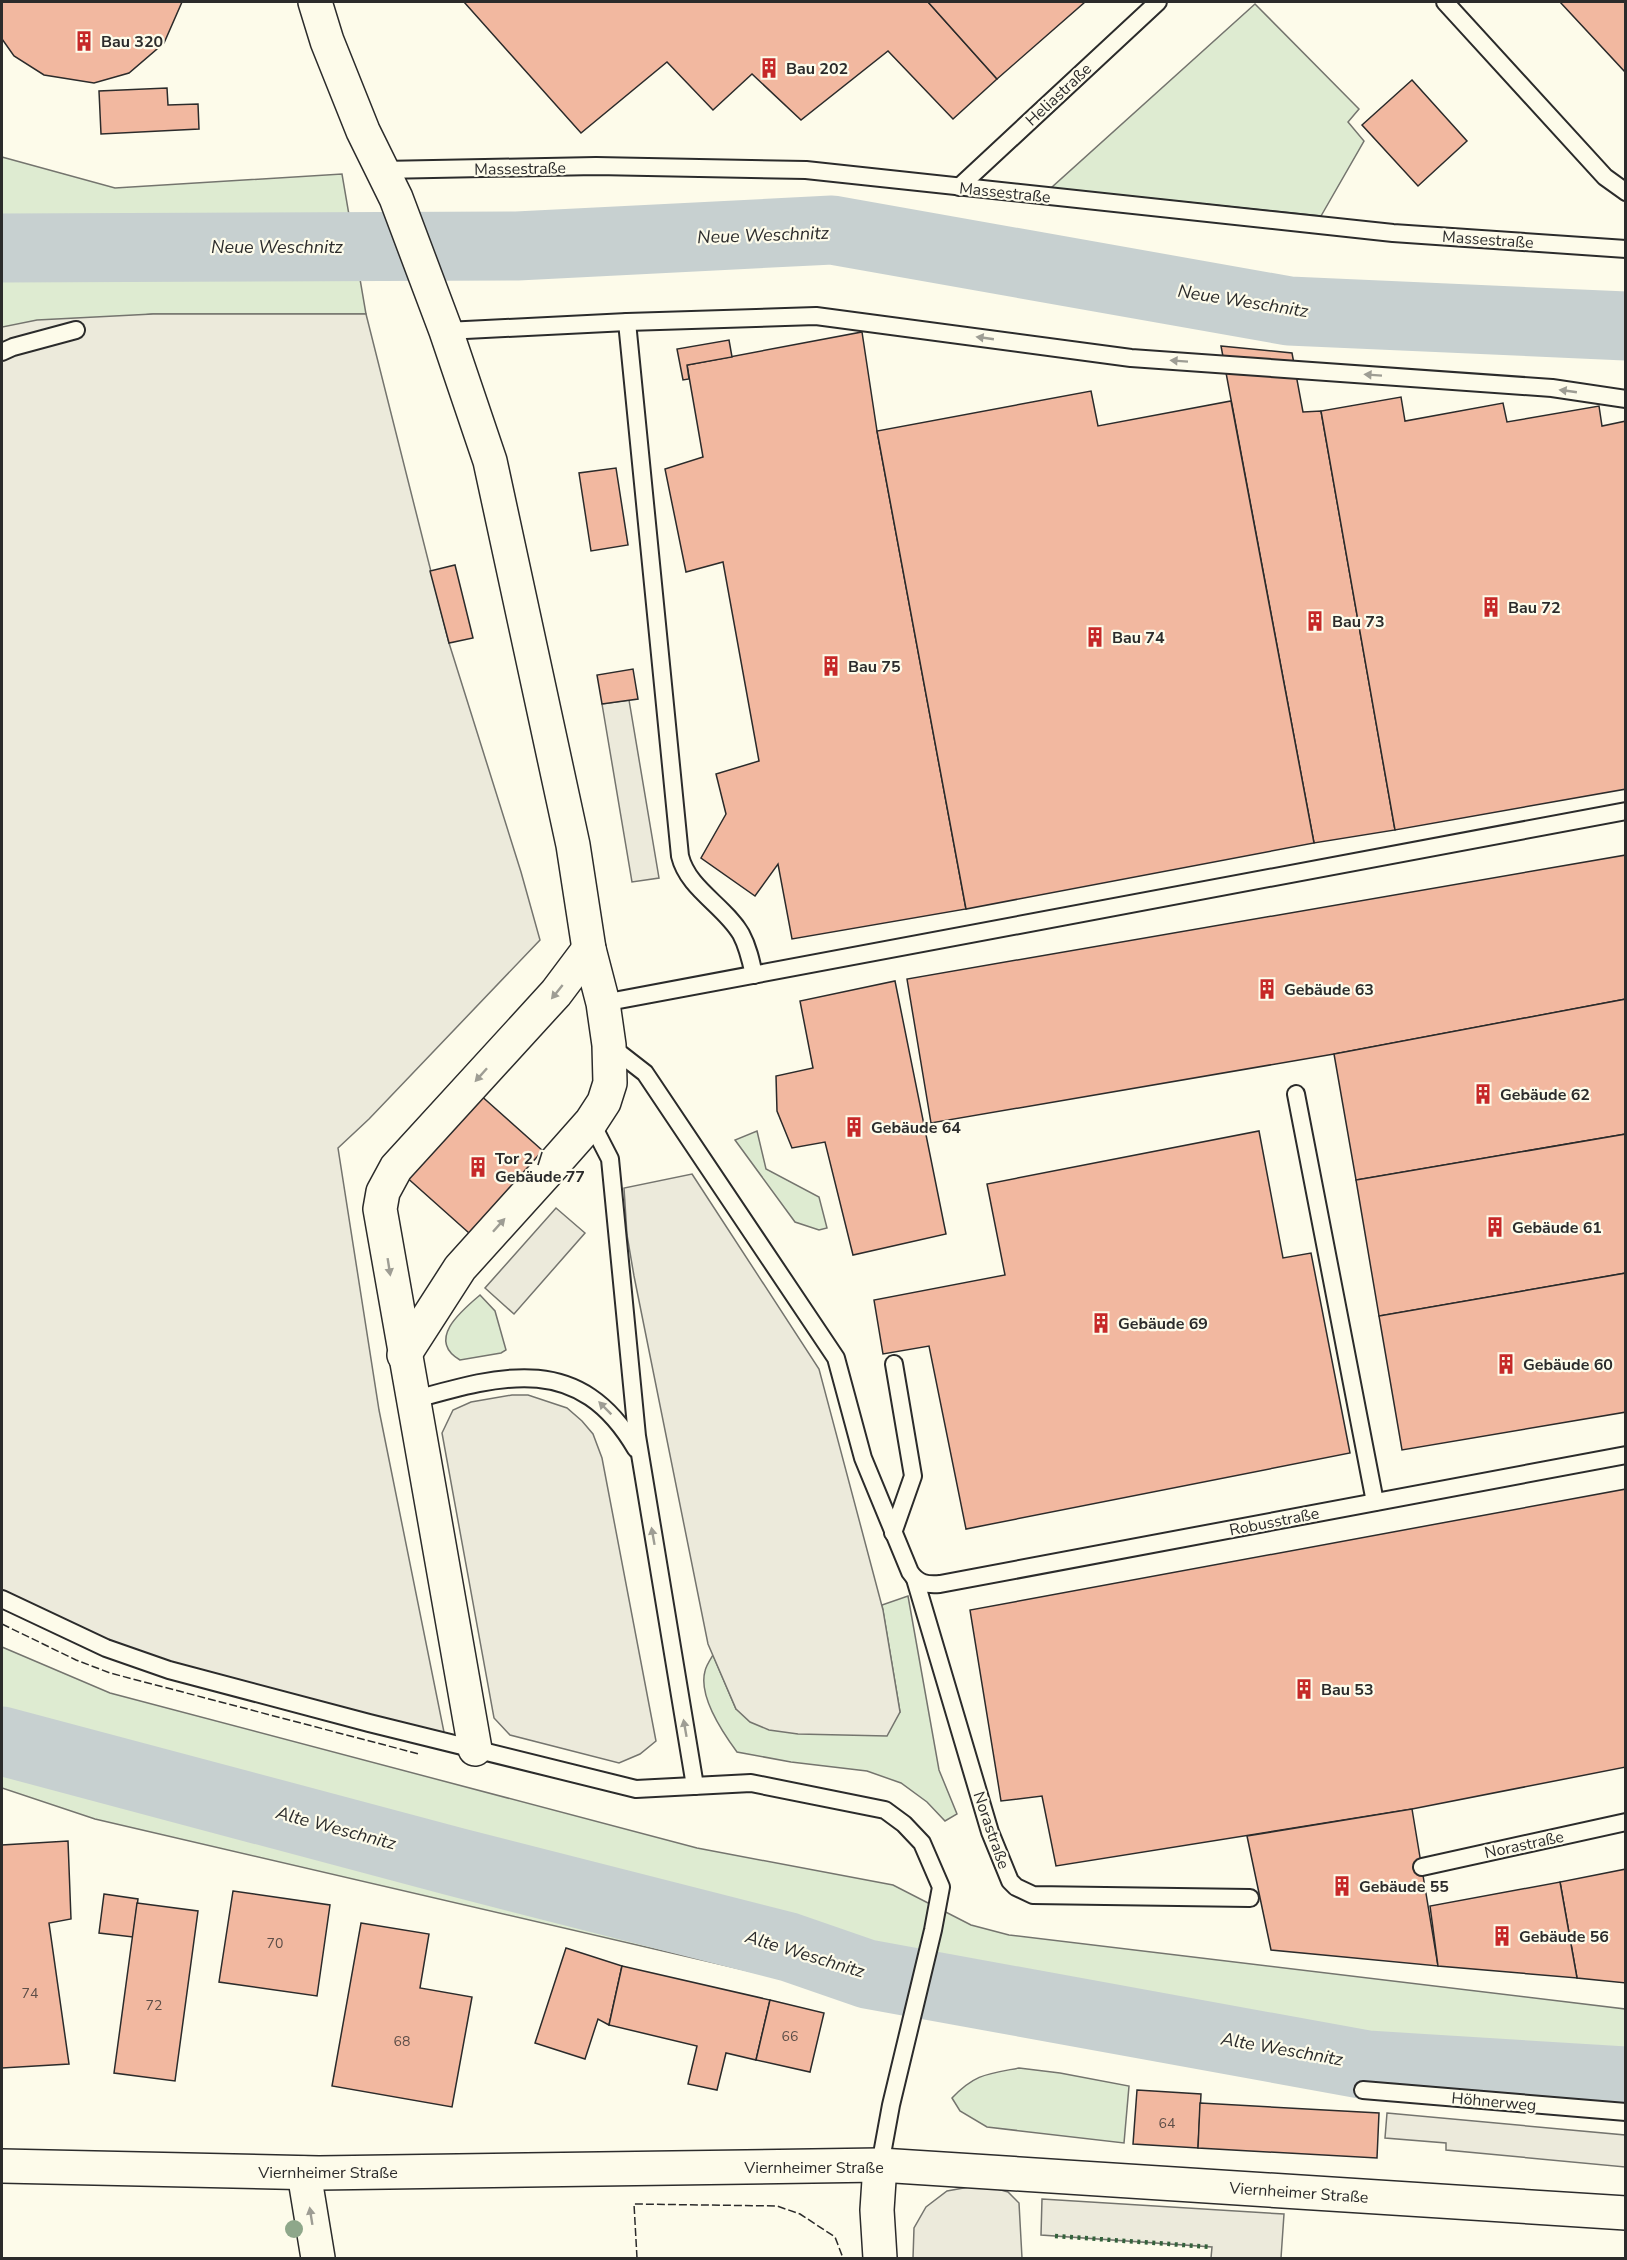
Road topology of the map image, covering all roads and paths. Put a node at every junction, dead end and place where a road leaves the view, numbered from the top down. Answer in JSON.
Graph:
{"nodes":[{"id":1,"x":315,"y":2,"type":"edge"},
{"id":2,"x":1158,"y":2,"type":"edge"},
{"id":3,"x":1445,"y":2,"type":"edge"},
{"id":4,"x":389,"y":184,"type":"junction"},
{"id":5,"x":959,"y":187,"type":"junction"},
{"id":6,"x":1626,"y":192,"type":"edge"},
{"id":7,"x":1626,"y":249,"type":"edge"},
{"id":8,"x":633,"y":321,"type":"junction"},
{"id":9,"x":76,"y":330,"type":"dead end"},
{"id":10,"x":446,"y":331,"type":"junction"},
{"id":11,"x":2,"y":352,"type":"edge"},
{"id":12,"x":1626,"y":399,"type":"edge"},
{"id":13,"x":1626,"y":811,"type":"edge"},
{"id":14,"x":589,"y":949,"type":"junction"},
{"id":15,"x":754,"y":975,"type":"junction"},
{"id":16,"x":603,"y":1003,"type":"junction"},
{"id":17,"x":609,"y":1046,"type":"junction"},
{"id":18,"x":1296,"y":1094,"type":"dead end"},
{"id":19,"x":591,"y":1122,"type":"junction"},
{"id":20,"x":404,"y":1355,"type":"junction"},
{"id":21,"x":894,"y":1364,"type":"dead end"},
{"id":22,"x":413,"y":1400,"type":"junction"},
{"id":23,"x":640,"y":1455,"type":"junction"},
{"id":24,"x":1626,"y":1455,"type":"edge"},
{"id":25,"x":1375,"y":1502,"type":"junction"},
{"id":26,"x":893,"y":1533,"type":"junction"},
{"id":27,"x":918,"y":1581,"type":"junction"},
{"id":28,"x":2,"y":1599,"type":"edge"},
{"id":29,"x":475,"y":1749,"type":"junction"},
{"id":30,"x":695,"y":1786,"type":"junction"},
{"id":31,"x":1626,"y":1822,"type":"edge"},
{"id":32,"x":1422,"y":1867,"type":"dead end"},
{"id":33,"x":1250,"y":1898,"type":"dead end"},
{"id":34,"x":1363,"y":2090,"type":"dead end"},
{"id":35,"x":1626,"y":2112,"type":"edge"},
{"id":36,"x":880,"y":2165,"type":"junction"},
{"id":37,"x":2,"y":2166,"type":"edge"},
{"id":38,"x":304,"y":2173,"type":"junction"},
{"id":39,"x":1626,"y":2213,"type":"edge"},
{"id":40,"x":318,"y":2259,"type":"edge"},
{"id":41,"x":880,"y":2259,"type":"edge"}],
"edges":[{"from":1,"to":4,"type":"street"},
{"from":2,"to":5,"type":"lane","name":"Heliastraße"},
{"from":3,"to":6,"type":"lane"},
{"from":4,"to":5,"type":"lane","name":"Massestraße"},
{"from":4,"to":10,"type":"street"},
{"from":5,"to":7,"type":"lane","name":"Massestraße"},
{"from":8,"to":10,"type":"lane"},
{"from":12,"to":8,"type":"lane","one_way":true},
{"from":8,"to":15,"type":"lane"},
{"from":9,"to":11,"type":"lane"},
{"from":10,"to":14,"type":"street"},
{"from":13,"to":15,"type":"lane"},
{"from":14,"to":16,"type":"street"},
{"from":14,"to":20,"type":"street","one_way":true},
{"from":15,"to":16,"type":"lane"},
{"from":16,"to":17,"type":"street"},
{"from":17,"to":19,"type":"street"},
{"from":17,"to":26,"type":"lane","name":"Norastraße"},
{"from":18,"to":25,"type":"lane"},
{"from":20,"to":19,"type":"street","one_way":true},
{"from":19,"to":23,"type":"lane"},
{"from":20,"to":22,"type":"street"},
{"from":21,"to":26,"type":"lane"},
{"from":23,"to":22,"type":"lane","one_way":true},
{"from":22,"to":29,"type":"street"},
{"from":30,"to":23,"type":"lane","one_way":true},
{"from":24,"to":25,"type":"lane","name":"Robusstraße"},
{"from":25,"to":27,"type":"lane","name":"Robusstraße"},
{"from":26,"to":27,"type":"lane","name":"Norastraße"},
{"from":27,"to":33,"type":"lane","name":"Norastraße"},
{"from":28,"to":29,"type":"lane"},
{"from":29,"to":30,"type":"lane"},
{"from":30,"to":36,"type":"lane"},
{"from":31,"to":32,"type":"lane","name":"Norastraße"},
{"from":34,"to":35,"type":"lane","name":"Höhnerweg"},
{"from":36,"to":38,"type":"street","name":"Viernheimer Straße"},
{"from":36,"to":39,"type":"street","name":"Viernheimer Straße"},
{"from":36,"to":41,"type":"street"},
{"from":37,"to":38,"type":"street","name":"Viernheimer Straße"},
{"from":40,"to":38,"type":"street","one_way":true}]}
